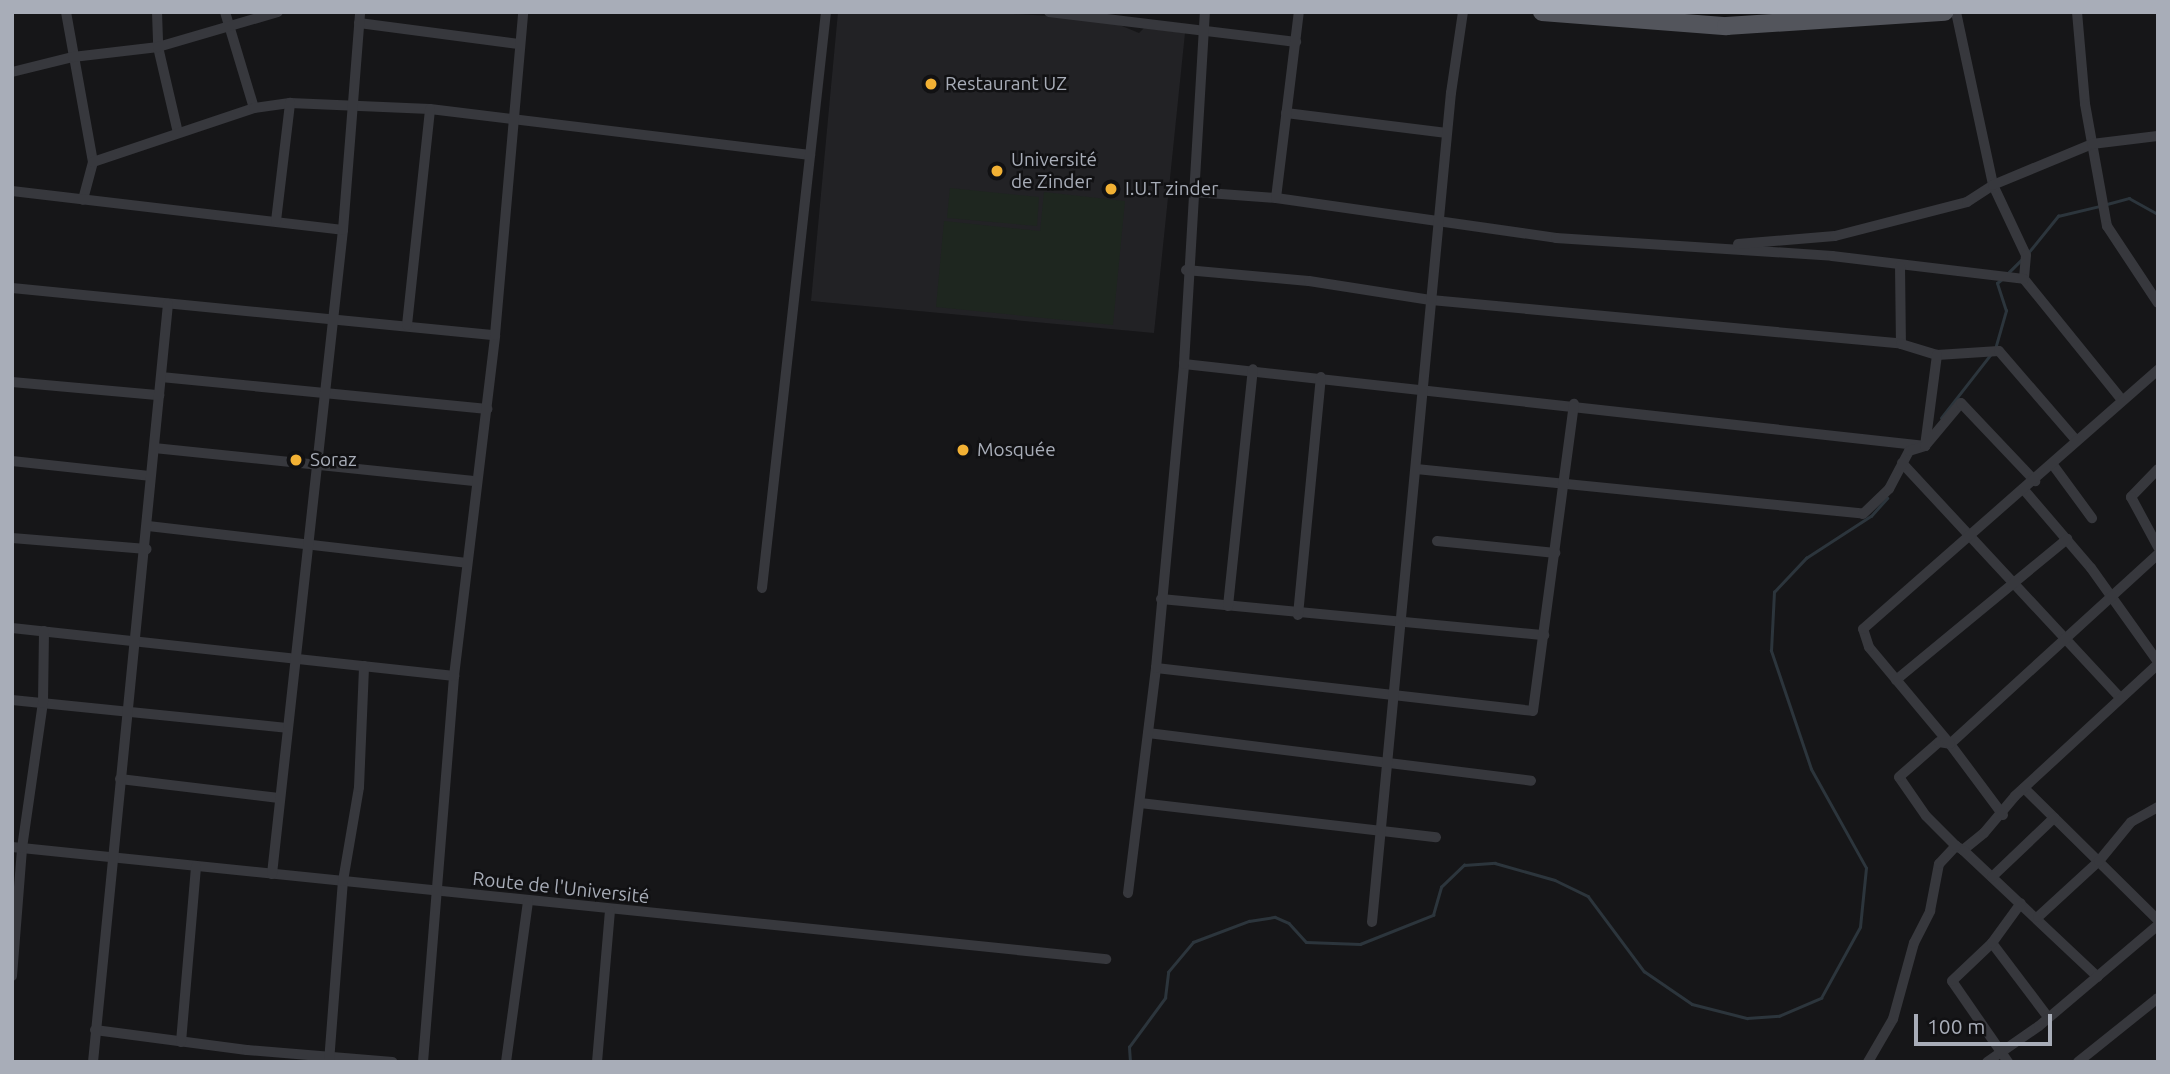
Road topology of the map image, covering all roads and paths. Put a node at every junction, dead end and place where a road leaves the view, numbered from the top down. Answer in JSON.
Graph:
{"nodes":[{"id":1,"x":66,"y":12,"type":"edge"},
{"id":2,"x":157,"y":12,"type":"edge"},
{"id":3,"x":225,"y":12,"type":"edge"},
{"id":4,"x":278,"y":12,"type":"edge"},
{"id":5,"x":523,"y":12,"type":"edge"},
{"id":6,"x":826,"y":12,"type":"edge"},
{"id":7,"x":1049,"y":12,"type":"edge"},
{"id":8,"x":1205,"y":12,"type":"edge"},
{"id":9,"x":1299,"y":12,"type":"edge"},
{"id":10,"x":1463,"y":12,"type":"edge"},
{"id":11,"x":1542,"y":12,"type":"edge"},
{"id":12,"x":1945,"y":12,"type":"edge"},
{"id":13,"x":1956,"y":12,"type":"edge"},
{"id":14,"x":2077,"y":12,"type":"edge"},
{"id":15,"x":1921,"y":14,"type":"edge"},
{"id":16,"x":360,"y":18,"type":"edge"},
{"id":17,"x":1668,"y":18,"type":"edge"},
{"id":18,"x":1815,"y":18,"type":"edge"},
{"id":19,"x":229,"y":26,"type":"junction"},
{"id":20,"x":1203,"y":31,"type":"junction"},
{"id":21,"x":1296,"y":42,"type":"junction"},
{"id":22,"x":519,"y":44,"type":"junction"},
{"id":23,"x":158,"y":47,"type":"junction"},
{"id":24,"x":73,"y":57,"type":"junction"},
{"id":25,"x":12,"y":72,"type":"edge"},
{"id":26,"x":290,"y":103,"type":"junction"},
{"id":27,"x":352,"y":104,"type":"junction"},
{"id":28,"x":254,"y":108,"type":"junction"},
{"id":29,"x":430,"y":109,"type":"junction"},
{"id":30,"x":1286,"y":113,"type":"junction"},
{"id":31,"x":512,"y":119,"type":"junction"},
{"id":32,"x":178,"y":132,"type":"junction"},
{"id":33,"x":1447,"y":133,"type":"junction"},
{"id":34,"x":2158,"y":136,"type":"edge"},
{"id":35,"x":2092,"y":144,"type":"junction"},
{"id":36,"x":810,"y":155,"type":"junction"},
{"id":37,"x":93,"y":162,"type":"junction"},
{"id":38,"x":1993,"y":185,"type":"junction"},
{"id":39,"x":12,"y":191,"type":"edge"},
{"id":40,"x":1194,"y":192,"type":"junction"},
{"id":41,"x":1276,"y":198,"type":"junction"},
{"id":42,"x":83,"y":200,"type":"junction"},
{"id":43,"x":276,"y":221,"type":"junction"},
{"id":44,"x":1440,"y":223,"type":"junction"},
{"id":45,"x":343,"y":230,"type":"junction"},
{"id":46,"x":1700,"y":247,"type":"junction"},
{"id":47,"x":1900,"y":266,"type":"junction"},
{"id":48,"x":1186,"y":270,"type":"junction"},
{"id":49,"x":2024,"y":279,"type":"junction"},
{"id":50,"x":12,"y":289,"type":"edge"},
{"id":51,"x":1431,"y":300,"type":"junction"},
{"id":52,"x":2158,"y":303,"type":"edge"},
{"id":53,"x":169,"y":304,"type":"junction"},
{"id":54,"x":334,"y":317,"type":"junction"},
{"id":55,"x":407,"y":325,"type":"junction"},
{"id":56,"x":495,"y":335,"type":"junction"},
{"id":57,"x":1901,"y":344,"type":"junction"},
{"id":58,"x":1937,"y":355,"type":"junction"},
{"id":59,"x":1184,"y":364,"type":"junction"},
{"id":60,"x":1253,"y":369,"type":"junction"},
{"id":61,"x":2158,"y":370,"type":"edge"},
{"id":62,"x":161,"y":377,"type":"junction"},
{"id":63,"x":1321,"y":377,"type":"junction"},
{"id":64,"x":12,"y":382,"type":"edge"},
{"id":65,"x":1422,"y":389,"type":"junction"},
{"id":66,"x":159,"y":394,"type":"junction"},
{"id":67,"x":323,"y":395,"type":"junction"},
{"id":68,"x":2122,"y":400,"type":"junction"},
{"id":69,"x":1574,"y":404,"type":"junction"},
{"id":70,"x":487,"y":409,"type":"junction"},
{"id":71,"x":2075,"y":439,"type":"junction"},
{"id":72,"x":1925,"y":446,"type":"junction"},
{"id":73,"x":154,"y":448,"type":"junction"},
{"id":74,"x":12,"y":461,"type":"edge"},
{"id":75,"x":1902,"y":463,"type":"junction"},
{"id":76,"x":317,"y":464,"type":"junction"},
{"id":77,"x":2053,"y":465,"type":"junction"},
{"id":78,"x":1416,"y":469,"type":"junction"},
{"id":79,"x":2158,"y":469,"type":"edge"},
{"id":80,"x":149,"y":476,"type":"junction"},
{"id":81,"x":476,"y":481,"type":"junction"},
{"id":82,"x":2035,"y":481,"type":"junction"},
{"id":83,"x":1564,"y":486,"type":"junction"},
{"id":84,"x":2025,"y":491,"type":"junction"},
{"id":85,"x":2092,"y":518,"type":"dead end"},
{"id":86,"x":148,"y":526,"type":"junction"},
{"id":87,"x":1970,"y":537,"type":"junction"},
{"id":88,"x":12,"y":538,"type":"edge"},
{"id":89,"x":2067,"y":539,"type":"junction"},
{"id":90,"x":1437,"y":541,"type":"dead end"},
{"id":91,"x":308,"y":543,"type":"junction"},
{"id":92,"x":2158,"y":548,"type":"edge"},
{"id":93,"x":146,"y":549,"type":"junction"},
{"id":94,"x":1555,"y":553,"type":"junction"},
{"id":95,"x":2158,"y":554,"type":"edge"},
{"id":96,"x":467,"y":564,"type":"junction"},
{"id":97,"x":2010,"y":583,"type":"junction"},
{"id":98,"x":762,"y":588,"type":"dead end"},
{"id":99,"x":1161,"y":598,"type":"junction"},
{"id":100,"x":2112,"y":598,"type":"junction"},
{"id":101,"x":1228,"y":606,"type":"junction"},
{"id":102,"x":1298,"y":615,"type":"junction"},
{"id":103,"x":1401,"y":624,"type":"junction"},
{"id":104,"x":12,"y":628,"type":"edge"},
{"id":105,"x":44,"y":631,"type":"junction"},
{"id":106,"x":1544,"y":635,"type":"junction"},
{"id":107,"x":136,"y":639,"type":"junction"},
{"id":108,"x":2065,"y":642,"type":"junction"},
{"id":109,"x":294,"y":658,"type":"junction"},
{"id":110,"x":2158,"y":663,"type":"edge"},
{"id":111,"x":364,"y":666,"type":"junction"},
{"id":112,"x":1156,"y":668,"type":"junction"},
{"id":113,"x":454,"y":676,"type":"junction"},
{"id":114,"x":1896,"y":680,"type":"junction"},
{"id":115,"x":1397,"y":696,"type":"junction"},
{"id":116,"x":2120,"y":698,"type":"junction"},
{"id":117,"x":12,"y":700,"type":"edge"},
{"id":118,"x":43,"y":703,"type":"junction"},
{"id":119,"x":127,"y":710,"type":"junction"},
{"id":120,"x":287,"y":727,"type":"junction"},
{"id":121,"x":1149,"y":733,"type":"junction"},
{"id":122,"x":1950,"y":744,"type":"junction"},
{"id":123,"x":1391,"y":765,"type":"junction"},
{"id":124,"x":120,"y":779,"type":"junction"},
{"id":125,"x":1531,"y":781,"type":"dead end"},
{"id":126,"x":2024,"y":788,"type":"junction"},
{"id":127,"x":279,"y":798,"type":"junction"},
{"id":128,"x":1140,"y":803,"type":"junction"},
{"id":129,"x":2158,"y":807,"type":"edge"},
{"id":130,"x":2003,"y":815,"type":"junction"},
{"id":131,"x":2054,"y":818,"type":"junction"},
{"id":132,"x":1379,"y":832,"type":"junction"},
{"id":133,"x":1436,"y":837,"type":"dead end"},
{"id":134,"x":17,"y":847,"type":"edge"},
{"id":135,"x":1959,"y":848,"type":"junction"},
{"id":136,"x":112,"y":856,"type":"junction"},
{"id":137,"x":2099,"y":861,"type":"junction"},
{"id":138,"x":196,"y":867,"type":"junction"},
{"id":139,"x":272,"y":874,"type":"junction"},
{"id":140,"x":1992,"y":877,"type":"junction"},
{"id":141,"x":343,"y":881,"type":"junction"},
{"id":142,"x":434,"y":891,"type":"junction"},
{"id":143,"x":1128,"y":893,"type":"dead end"},
{"id":144,"x":528,"y":902,"type":"junction"},
{"id":145,"x":2021,"y":903,"type":"junction"},
{"id":146,"x":610,"y":911,"type":"junction"},
{"id":147,"x":2038,"y":917,"type":"junction"},
{"id":148,"x":1372,"y":922,"type":"dead end"},
{"id":149,"x":2158,"y":923,"type":"edge"},
{"id":150,"x":1992,"y":943,"type":"junction"},
{"id":151,"x":1106,"y":960,"type":"dead end"},
{"id":152,"x":12,"y":976,"type":"edge"},
{"id":153,"x":2098,"y":977,"type":"junction"},
{"id":154,"x":2158,"y":998,"type":"edge"},
{"id":155,"x":2048,"y":1017,"type":"junction"},
{"id":156,"x":95,"y":1030,"type":"junction"},
{"id":157,"x":181,"y":1042,"type":"junction"},
{"id":158,"x":2001,"y":1052,"type":"junction"},
{"id":159,"x":246,"y":1056,"type":"edge"},
{"id":160,"x":330,"y":1059,"type":"edge"},
{"id":161,"x":93,"y":1062,"type":"edge"},
{"id":162,"x":393,"y":1062,"type":"edge"},
{"id":163,"x":423,"y":1062,"type":"edge"},
{"id":164,"x":506,"y":1062,"type":"edge"},
{"id":165,"x":597,"y":1062,"type":"edge"},
{"id":166,"x":1868,"y":1062,"type":"edge"},
{"id":167,"x":1987,"y":1062,"type":"edge"},
{"id":168,"x":2008,"y":1062,"type":"edge"},
{"id":169,"x":2078,"y":1062,"type":"edge"}],
"edges":[{"from":1,"to":24,"type":"street"},
{"from":2,"to":23,"type":"street"},
{"from":3,"to":19,"type":"street"},
{"from":4,"to":19,"type":"street"},
{"from":5,"to":22,"type":"street"},
{"from":6,"to":36,"type":"street"},
{"from":7,"to":20,"type":"street"},
{"from":8,"to":20,"type":"street"},
{"from":9,"to":21,"type":"street"},
{"from":10,"to":33,"type":"street"},
{"from":11,"to":17,"type":"main road"},
{"from":12,"to":15,"type":"main road"},
{"from":13,"to":38,"type":"street"},
{"from":14,"to":35,"type":"street"},
{"from":15,"to":18,"type":"main road"},
{"from":16,"to":22,"type":"street"},
{"from":16,"to":27,"type":"street"},
{"from":17,"to":18,"type":"main road"},
{"from":19,"to":23,"type":"street"},
{"from":19,"to":28,"type":"street"},
{"from":20,"to":21,"type":"street"},
{"from":20,"to":40,"type":"street"},
{"from":21,"to":30,"type":"street"},
{"from":22,"to":31,"type":"street"},
{"from":23,"to":24,"type":"street"},
{"from":23,"to":32,"type":"street"},
{"from":24,"to":25,"type":"street"},
{"from":24,"to":37,"type":"street"},
{"from":26,"to":27,"type":"street"},
{"from":26,"to":28,"type":"street"},
{"from":26,"to":43,"type":"street"},
{"from":27,"to":29,"type":"street"},
{"from":27,"to":45,"type":"street"},
{"from":28,"to":32,"type":"street"},
{"from":29,"to":31,"type":"street"},
{"from":29,"to":55,"type":"street"},
{"from":30,"to":33,"type":"street"},
{"from":30,"to":41,"type":"street"},
{"from":31,"to":36,"type":"street"},
{"from":31,"to":56,"type":"street"},
{"from":32,"to":37,"type":"street"},
{"from":33,"to":44,"type":"street"},
{"from":34,"to":35,"type":"street"},
{"from":35,"to":38,"type":"street"},
{"from":35,"to":52,"type":"street"},
{"from":36,"to":98,"type":"street"},
{"from":37,"to":42,"type":"street"},
{"from":38,"to":46,"type":"street"},
{"from":38,"to":49,"type":"street"},
{"from":39,"to":42,"type":"street"},
{"from":40,"to":41,"type":"street"},
{"from":40,"to":48,"type":"street"},
{"from":41,"to":44,"type":"street"},
{"from":42,"to":43,"type":"street"},
{"from":43,"to":45,"type":"street"},
{"from":44,"to":46,"type":"street"},
{"from":44,"to":51,"type":"street"},
{"from":45,"to":54,"type":"street"},
{"from":46,"to":47,"type":"street"},
{"from":47,"to":49,"type":"street"},
{"from":47,"to":57,"type":"street"},
{"from":48,"to":51,"type":"street"},
{"from":48,"to":59,"type":"street"},
{"from":49,"to":68,"type":"street"},
{"from":50,"to":53,"type":"street"},
{"from":51,"to":57,"type":"street"},
{"from":51,"to":65,"type":"street"},
{"from":53,"to":54,"type":"street"},
{"from":53,"to":62,"type":"street"},
{"from":54,"to":55,"type":"street"},
{"from":54,"to":67,"type":"street"},
{"from":55,"to":56,"type":"street"},
{"from":56,"to":70,"type":"street"},
{"from":57,"to":58,"type":"street"},
{"from":58,"to":71,"type":"street"},
{"from":58,"to":72,"type":"street"},
{"from":59,"to":60,"type":"street"},
{"from":59,"to":99,"type":"street"},
{"from":60,"to":63,"type":"street"},
{"from":60,"to":101,"type":"street"},
{"from":61,"to":68,"type":"street"},
{"from":62,"to":66,"type":"street"},
{"from":62,"to":67,"type":"street"},
{"from":63,"to":65,"type":"street"},
{"from":63,"to":102,"type":"street"},
{"from":64,"to":66,"type":"street"},
{"from":65,"to":69,"type":"street"},
{"from":65,"to":78,"type":"street"},
{"from":66,"to":73,"type":"street"},
{"from":67,"to":70,"type":"street"},
{"from":67,"to":76,"type":"street"},
{"from":68,"to":71,"type":"street"},
{"from":69,"to":72,"type":"street"},
{"from":69,"to":83,"type":"street"},
{"from":70,"to":81,"type":"street"},
{"from":71,"to":77,"type":"street"},
{"from":72,"to":75,"type":"street"},
{"from":72,"to":82,"type":"street"},
{"from":73,"to":76,"type":"street"},
{"from":73,"to":80,"type":"street"},
{"from":74,"to":80,"type":"street"},
{"from":75,"to":83,"type":"street"},
{"from":75,"to":87,"type":"street"},
{"from":76,"to":81,"type":"street"},
{"from":76,"to":91,"type":"street"},
{"from":77,"to":82,"type":"street"},
{"from":77,"to":85,"type":"street"},
{"from":78,"to":83,"type":"street"},
{"from":78,"to":103,"type":"street"},
{"from":79,"to":92,"type":"street"},
{"from":80,"to":86,"type":"street"},
{"from":81,"to":96,"type":"street"},
{"from":82,"to":84,"type":"street"},
{"from":83,"to":94,"type":"street"},
{"from":84,"to":87,"type":"street"},
{"from":84,"to":89,"type":"street"},
{"from":86,"to":91,"type":"street"},
{"from":86,"to":93,"type":"street"},
{"from":87,"to":97,"type":"street"},
{"from":87,"to":114,"type":"street"},
{"from":88,"to":93,"type":"street"},
{"from":89,"to":97,"type":"street"},
{"from":89,"to":100,"type":"street"},
{"from":90,"to":94,"type":"street"},
{"from":91,"to":96,"type":"street"},
{"from":91,"to":109,"type":"street"},
{"from":93,"to":107,"type":"street"},
{"from":94,"to":106,"type":"street"},
{"from":95,"to":100,"type":"street"},
{"from":96,"to":113,"type":"street"},
{"from":97,"to":108,"type":"street"},
{"from":97,"to":114,"type":"street"},
{"from":99,"to":101,"type":"street"},
{"from":99,"to":112,"type":"street"},
{"from":100,"to":108,"type":"street"},
{"from":100,"to":110,"type":"street"},
{"from":101,"to":102,"type":"street"},
{"from":102,"to":103,"type":"street"},
{"from":103,"to":106,"type":"street"},
{"from":103,"to":115,"type":"street"},
{"from":104,"to":105,"type":"street"},
{"from":105,"to":107,"type":"street"},
{"from":105,"to":118,"type":"street"},
{"from":106,"to":115,"type":"street"},
{"from":107,"to":109,"type":"street"},
{"from":107,"to":119,"type":"street"},
{"from":108,"to":116,"type":"street"},
{"from":108,"to":122,"type":"street"},
{"from":109,"to":111,"type":"street"},
{"from":109,"to":120,"type":"street"},
{"from":110,"to":116,"type":"street"},
{"from":111,"to":113,"type":"street"},
{"from":111,"to":141,"type":"street"},
{"from":112,"to":115,"type":"street"},
{"from":112,"to":121,"type":"street"},
{"from":113,"to":142,"type":"street"},
{"from":114,"to":122,"type":"street"},
{"from":115,"to":123,"type":"street"},
{"from":116,"to":126,"type":"street"},
{"from":117,"to":118,"type":"street"},
{"from":118,"to":119,"type":"street"},
{"from":118,"to":134,"type":"street"},
{"from":119,"to":120,"type":"street"},
{"from":119,"to":124,"type":"street"},
{"from":120,"to":127,"type":"street"},
{"from":121,"to":123,"type":"street"},
{"from":121,"to":128,"type":"street"},
{"from":122,"to":130,"type":"street"},
{"from":122,"to":135,"type":"street"},
{"from":123,"to":125,"type":"street"},
{"from":123,"to":132,"type":"street"},
{"from":124,"to":127,"type":"street"},
{"from":124,"to":136,"type":"street"},
{"from":126,"to":130,"type":"street"},
{"from":126,"to":131,"type":"street"},
{"from":127,"to":139,"type":"street"},
{"from":128,"to":132,"type":"street"},
{"from":128,"to":143,"type":"street"},
{"from":129,"to":137,"type":"street"},
{"from":130,"to":135,"type":"street"},
{"from":131,"to":137,"type":"street"},
{"from":131,"to":140,"type":"street"},
{"from":132,"to":133,"type":"street"},
{"from":132,"to":148,"type":"street"},
{"from":134,"to":136,"type":"street","name":"Route de l'Université"},
{"from":134,"to":152,"type":"street"},
{"from":135,"to":140,"type":"street"},
{"from":135,"to":166,"type":"street"},
{"from":136,"to":138,"type":"street","name":"Route de l'Université"},
{"from":136,"to":156,"type":"street"},
{"from":137,"to":147,"type":"street"},
{"from":137,"to":149,"type":"street"},
{"from":138,"to":139,"type":"street","name":"Route de l'Université"},
{"from":138,"to":157,"type":"street"},
{"from":139,"to":141,"type":"street","name":"Route de l'Université"},
{"from":140,"to":145,"type":"street"},
{"from":141,"to":142,"type":"street","name":"Route de l'Université"},
{"from":141,"to":160,"type":"street"},
{"from":142,"to":144,"type":"street","name":"Route de l'Université"},
{"from":142,"to":163,"type":"street"},
{"from":144,"to":146,"type":"street","name":"Route de l'Université"},
{"from":144,"to":164,"type":"street"},
{"from":145,"to":147,"type":"street"},
{"from":145,"to":150,"type":"street"},
{"from":146,"to":151,"type":"street","name":"Route de l'Université"},
{"from":146,"to":165,"type":"street"},
{"from":147,"to":153,"type":"street"},
{"from":149,"to":153,"type":"street"},
{"from":150,"to":155,"type":"street"},
{"from":150,"to":158,"type":"street"},
{"from":153,"to":155,"type":"street"},
{"from":154,"to":169,"type":"street"},
{"from":155,"to":158,"type":"street"},
{"from":156,"to":157,"type":"street"},
{"from":156,"to":161,"type":"street"},
{"from":157,"to":159,"type":"street"},
{"from":158,"to":167,"type":"street"},
{"from":158,"to":168,"type":"street"},
{"from":159,"to":160,"type":"street"},
{"from":160,"to":162,"type":"street"}]}
